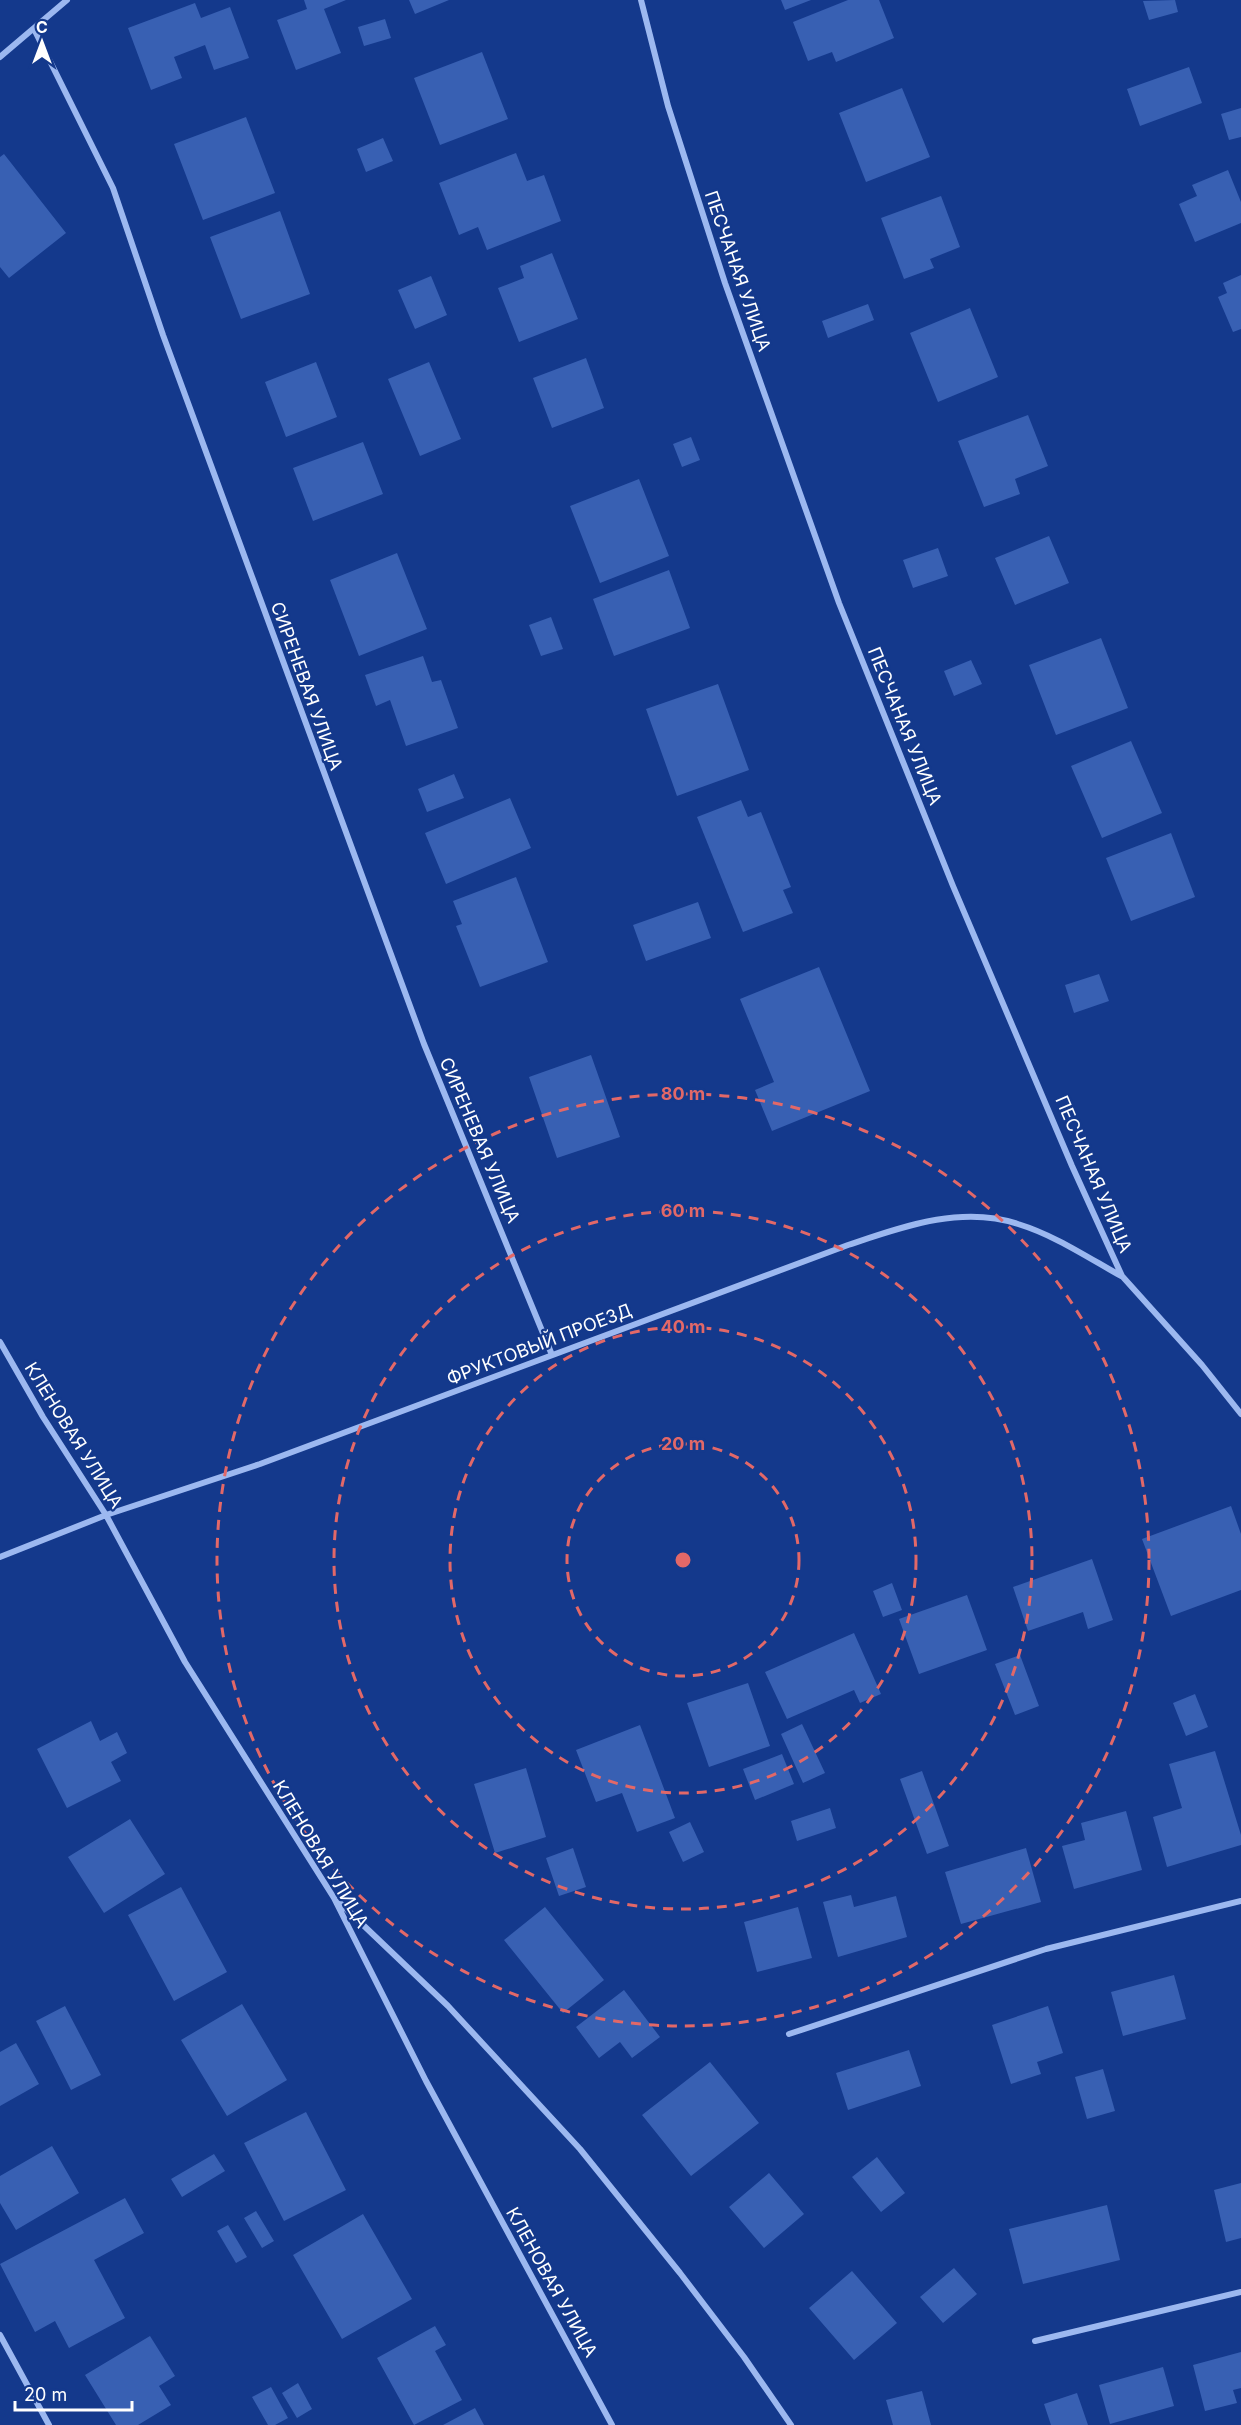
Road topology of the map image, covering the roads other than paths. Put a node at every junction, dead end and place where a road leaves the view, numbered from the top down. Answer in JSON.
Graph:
{"nodes":[{"id":1,"x":67,"y":0,"type":"edge"},
{"id":2,"x":641,"y":0,"type":"edge"},
{"id":3,"x":34,"y":29,"type":"junction"},
{"id":4,"x":0,"y":57,"type":"edge"},
{"id":5,"x":1122,"y":1276,"type":"junction"},
{"id":6,"x":0,"y":1342,"type":"edge"},
{"id":7,"x":552,"y":1355,"type":"junction"},
{"id":8,"x":1241,"y":1414,"type":"edge"},
{"id":9,"x":106,"y":1515,"type":"junction"},
{"id":10,"x":0,"y":1557,"type":"edge"},
{"id":11,"x":334,"y":1898,"type":"junction"},
{"id":12,"x":1241,"y":1901,"type":"edge"},
{"id":13,"x":789,"y":2034,"type":"dead end"},
{"id":14,"x":1241,"y":2292,"type":"edge"},
{"id":15,"x":0,"y":2335,"type":"edge"},
{"id":16,"x":1035,"y":2341,"type":"dead end"},
{"id":17,"x":49,"y":2425,"type":"edge"},
{"id":18,"x":612,"y":2425,"type":"edge"},
{"id":19,"x":791,"y":2425,"type":"edge"}],
"edges":[{"from":1,"to":3,"type":"street"},
{"from":2,"to":5,"type":"street","name":"ПЕСЧАНАЯ УЛИЦА"},
{"from":3,"to":4,"type":"street"},
{"from":3,"to":7,"type":"street","name":"СИРЕНЕВАЯ УЛИЦА"},
{"from":5,"to":7,"type":"street","name":"ФРУКТОВЫЙ ПРОЕЗД"},
{"from":5,"to":8,"type":"street","name":"ПЕСЧАНАЯ УЛИЦА"},
{"from":6,"to":9,"type":"street","name":"КЛЕНОВАЯ УЛИЦА"},
{"from":7,"to":9,"type":"street","name":"ФРУКТОВЫЙ ПРОЕЗД"},
{"from":9,"to":10,"type":"street","name":"ФРУКТОВЫЙ ПРОЕЗД"},
{"from":9,"to":11,"type":"street","name":"КЛЕНОВАЯ УЛИЦА"},
{"from":11,"to":18,"type":"street","name":"КЛЕНОВАЯ УЛИЦА"},
{"from":11,"to":19,"type":"street"},
{"from":12,"to":13,"type":"street"},
{"from":14,"to":16,"type":"street"},
{"from":15,"to":17,"type":"street"}]}
